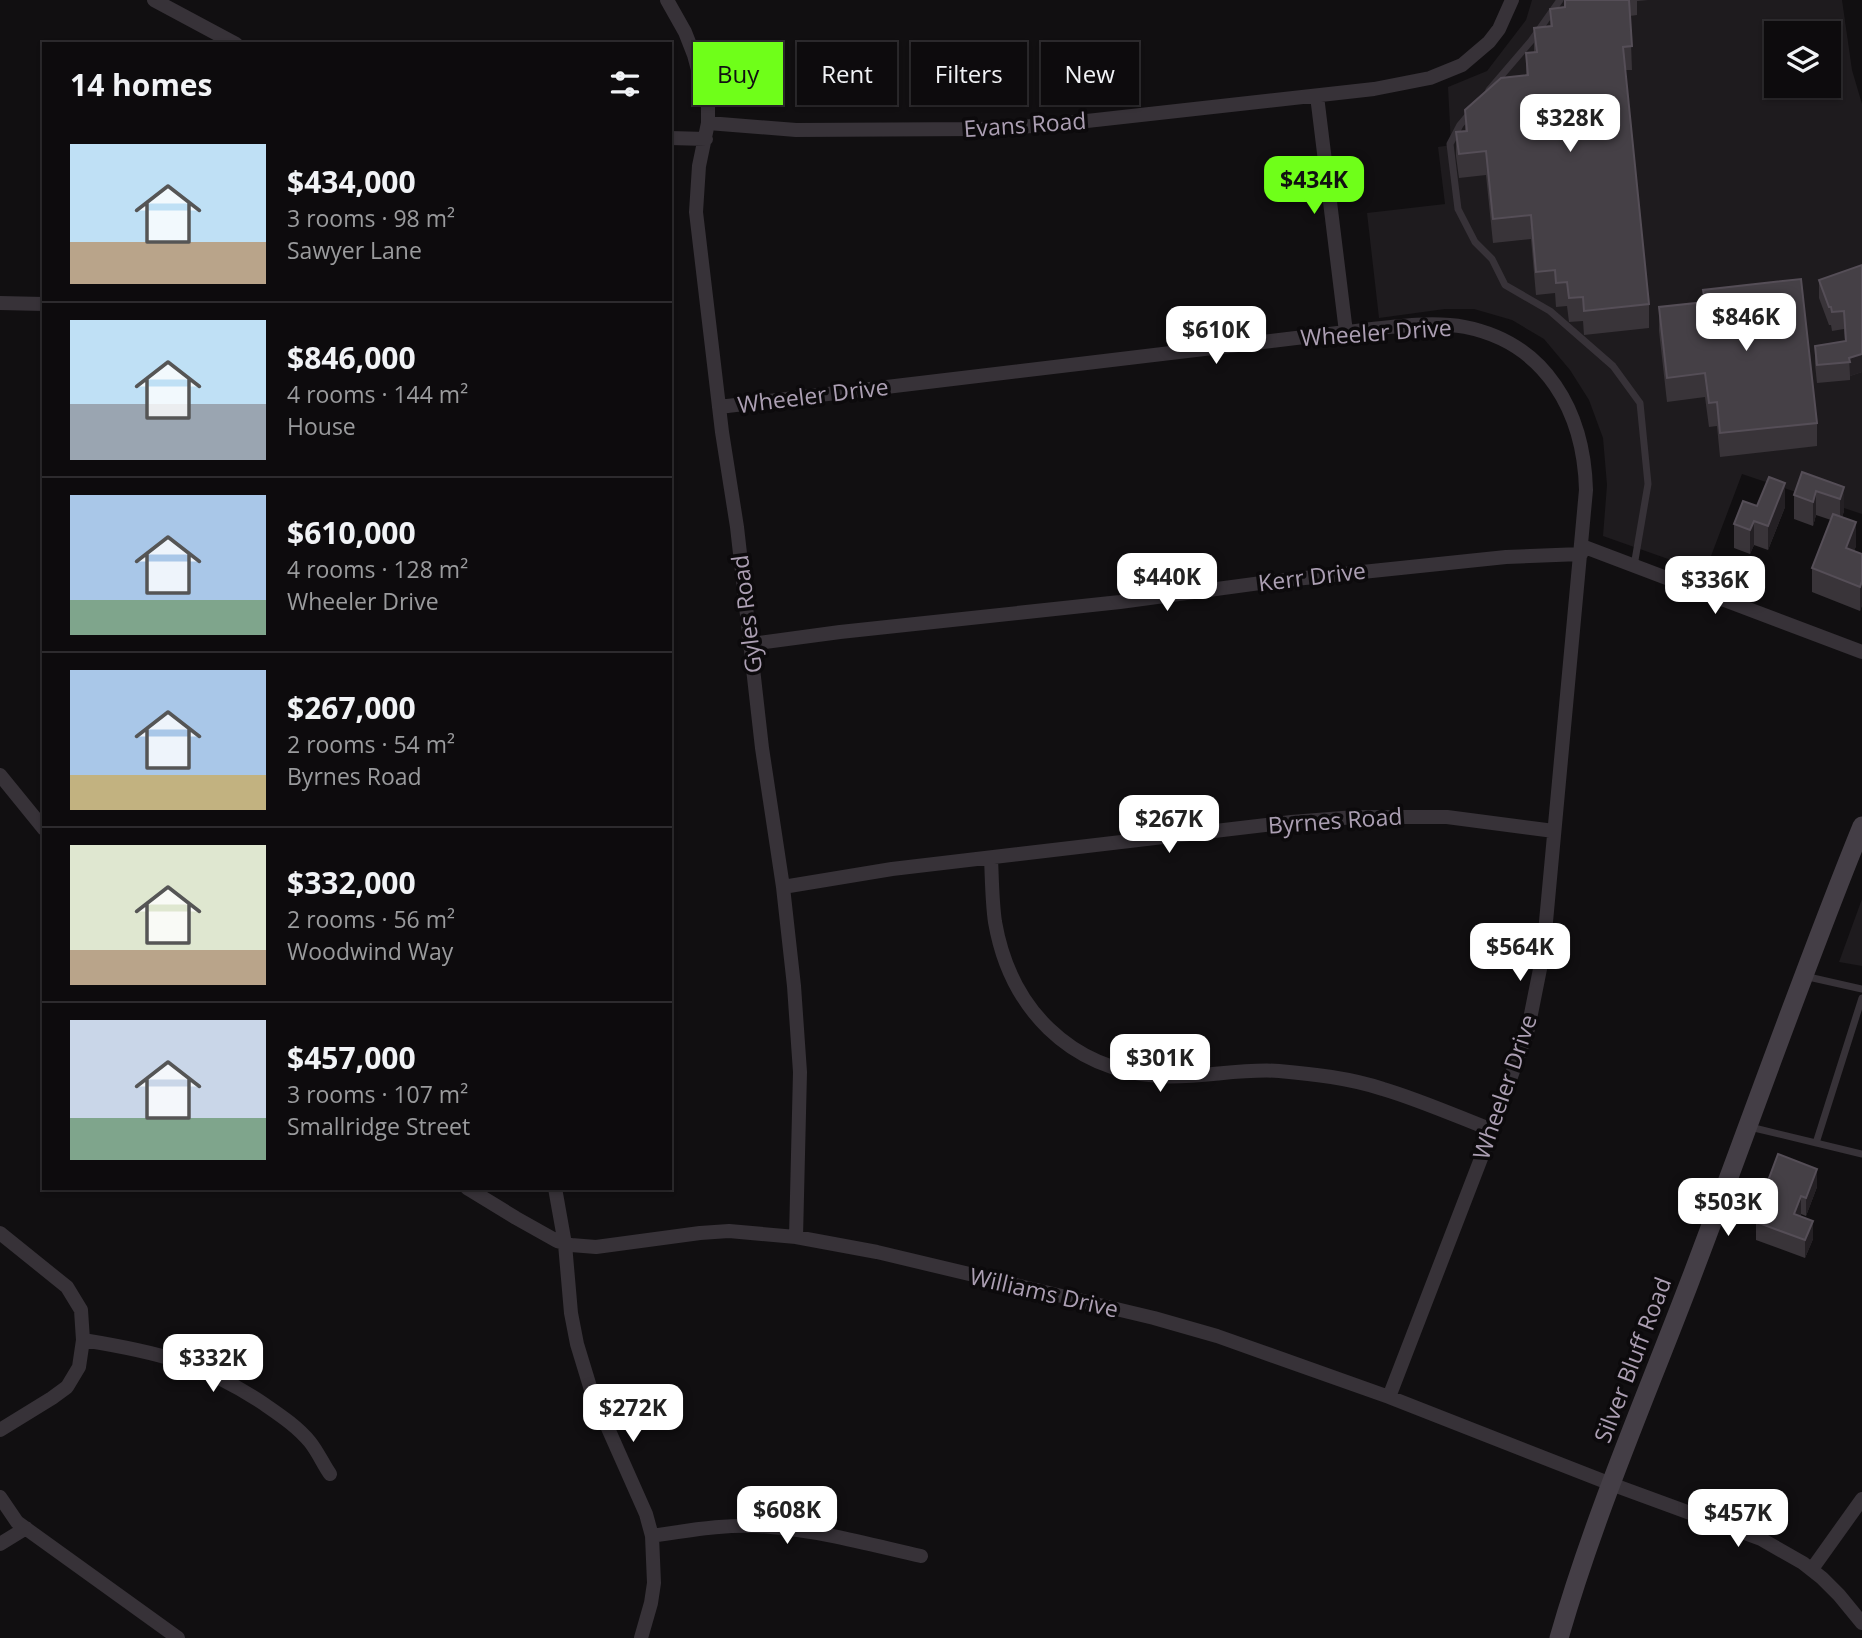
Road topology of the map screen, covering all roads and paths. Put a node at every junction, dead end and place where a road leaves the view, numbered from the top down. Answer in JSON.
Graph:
{"nodes":[{"id":1,"x":154,"y":0,"type":"edge"},
{"id":2,"x":667,"y":0,"type":"edge"},
{"id":3,"x":1512,"y":0,"type":"edge"},
{"id":4,"x":1560,"y":0,"type":"edge"},
{"id":5,"x":232,"y":42,"type":"edge"},
{"id":6,"x":1487,"y":93,"type":"edge"},
{"id":7,"x":1317,"y":96,"type":"junction"},
{"id":8,"x":1478,"y":104,"type":"edge"},
{"id":9,"x":708,"y":123,"type":"junction"},
{"id":10,"x":672,"y":138,"type":"edge"},
{"id":11,"x":706,"y":139,"type":"junction"},
{"id":12,"x":0,"y":303,"type":"edge"},
{"id":13,"x":42,"y":304,"type":"edge"},
{"id":14,"x":1346,"y":332,"type":"junction"},
{"id":15,"x":719,"y":407,"type":"junction"},
{"id":16,"x":1581,"y":550,"type":"junction"},
{"id":17,"x":1634,"y":566,"type":"junction"},
{"id":18,"x":751,"y":644,"type":"junction"},
{"id":19,"x":1862,"y":652,"type":"edge"},
{"id":20,"x":0,"y":775,"type":"edge"},
{"id":21,"x":1862,"y":825,"type":"edge"},
{"id":22,"x":42,"y":827,"type":"edge"},
{"id":23,"x":1554,"y":831,"type":"junction"},
{"id":24,"x":991,"y":858,"type":"junction"},
{"id":25,"x":783,"y":887,"type":"junction"},
{"id":26,"x":1803,"y":976,"type":"junction"},
{"id":27,"x":1862,"y":989,"type":"edge"},
{"id":28,"x":1862,"y":998,"type":"edge"},
{"id":29,"x":1748,"y":1126,"type":"junction"},
{"id":30,"x":1492,"y":1130,"type":"junction"},
{"id":31,"x":1816,"y":1143,"type":"junction"},
{"id":32,"x":1862,"y":1154,"type":"edge"},
{"id":33,"x":470,"y":1190,"type":"edge"},
{"id":34,"x":555,"y":1190,"type":"edge"},
{"id":35,"x":0,"y":1233,"type":"edge"},
{"id":36,"x":796,"y":1237,"type":"junction"},
{"id":37,"x":565,"y":1244,"type":"junction"},
{"id":38,"x":83,"y":1340,"type":"junction"},
{"id":39,"x":1389,"y":1397,"type":"junction"},
{"id":40,"x":0,"y":1430,"type":"edge"},
{"id":41,"x":330,"y":1474,"type":"dead end"},
{"id":42,"x":1611,"y":1484,"type":"junction"},
{"id":43,"x":0,"y":1497,"type":"edge"},
{"id":44,"x":1862,"y":1499,"type":"edge"},
{"id":45,"x":26,"y":1528,"type":"junction"},
{"id":46,"x":652,"y":1536,"type":"junction"},
{"id":47,"x":0,"y":1544,"type":"edge"},
{"id":48,"x":921,"y":1556,"type":"dead end"},
{"id":49,"x":1812,"y":1569,"type":"junction"},
{"id":50,"x":1862,"y":1623,"type":"edge"},
{"id":51,"x":178,"y":1638,"type":"edge"},
{"id":52,"x":641,"y":1638,"type":"edge"},
{"id":53,"x":1559,"y":1638,"type":"edge"}],
"edges":[{"from":1,"to":5,"type":"street"},
{"from":2,"to":9,"type":"street","name":"Gyles Road"},
{"from":3,"to":7,"type":"street","name":"Evans Road"},
{"from":4,"to":6,"type":"lane"},
{"from":7,"to":9,"type":"street","name":"Evans Road"},
{"from":7,"to":14,"type":"street"},
{"from":8,"to":17,"type":"lane"},
{"from":9,"to":11,"type":"street","name":"Gyles Road"},
{"from":10,"to":11,"type":"street"},
{"from":11,"to":15,"type":"street","name":"Gyles Road"},
{"from":12,"to":13,"type":"street"},
{"from":14,"to":15,"type":"street","name":"Wheeler Drive"},
{"from":14,"to":16,"type":"street","name":"Wheeler Drive"},
{"from":15,"to":18,"type":"street","name":"Gyles Road"},
{"from":16,"to":17,"type":"street","name":"Kerr Drive"},
{"from":16,"to":18,"type":"street","name":"Kerr Drive"},
{"from":16,"to":23,"type":"street","name":"Wheeler Drive"},
{"from":17,"to":19,"type":"street","name":"Kerr Drive"},
{"from":18,"to":25,"type":"street","name":"Gyles Road"},
{"from":20,"to":22,"type":"street"},
{"from":21,"to":26,"type":"street","name":"Silver Bluff Road"},
{"from":23,"to":24,"type":"street","name":"Byrnes Road"},
{"from":23,"to":30,"type":"street","name":"Wheeler Drive"},
{"from":24,"to":25,"type":"street","name":"Byrnes Road"},
{"from":24,"to":30,"type":"street"},
{"from":25,"to":36,"type":"street","name":"Gyles Road"},
{"from":26,"to":27,"type":"lane"},
{"from":26,"to":29,"type":"street","name":"Silver Bluff Road"},
{"from":28,"to":31,"type":"lane"},
{"from":29,"to":31,"type":"lane"},
{"from":29,"to":42,"type":"street","name":"Silver Bluff Road"},
{"from":30,"to":39,"type":"street","name":"Wheeler Drive"},
{"from":31,"to":32,"type":"lane"},
{"from":33,"to":37,"type":"street","name":"Williams Drive"},
{"from":34,"to":37,"type":"street"},
{"from":35,"to":38,"type":"street"},
{"from":36,"to":37,"type":"street","name":"Williams Drive"},
{"from":36,"to":39,"type":"street","name":"Williams Drive"},
{"from":37,"to":46,"type":"street"},
{"from":38,"to":40,"type":"street"},
{"from":38,"to":41,"type":"street"},
{"from":39,"to":42,"type":"street","name":"Williams Drive"},
{"from":42,"to":49,"type":"street","name":"Williams Drive"},
{"from":42,"to":53,"type":"street","name":"Silver Bluff Road"},
{"from":43,"to":45,"type":"street"},
{"from":44,"to":49,"type":"street"},
{"from":45,"to":47,"type":"street"},
{"from":45,"to":51,"type":"street"},
{"from":46,"to":48,"type":"street"},
{"from":46,"to":52,"type":"street"},
{"from":49,"to":50,"type":"street","name":"Williams Drive"}]}
